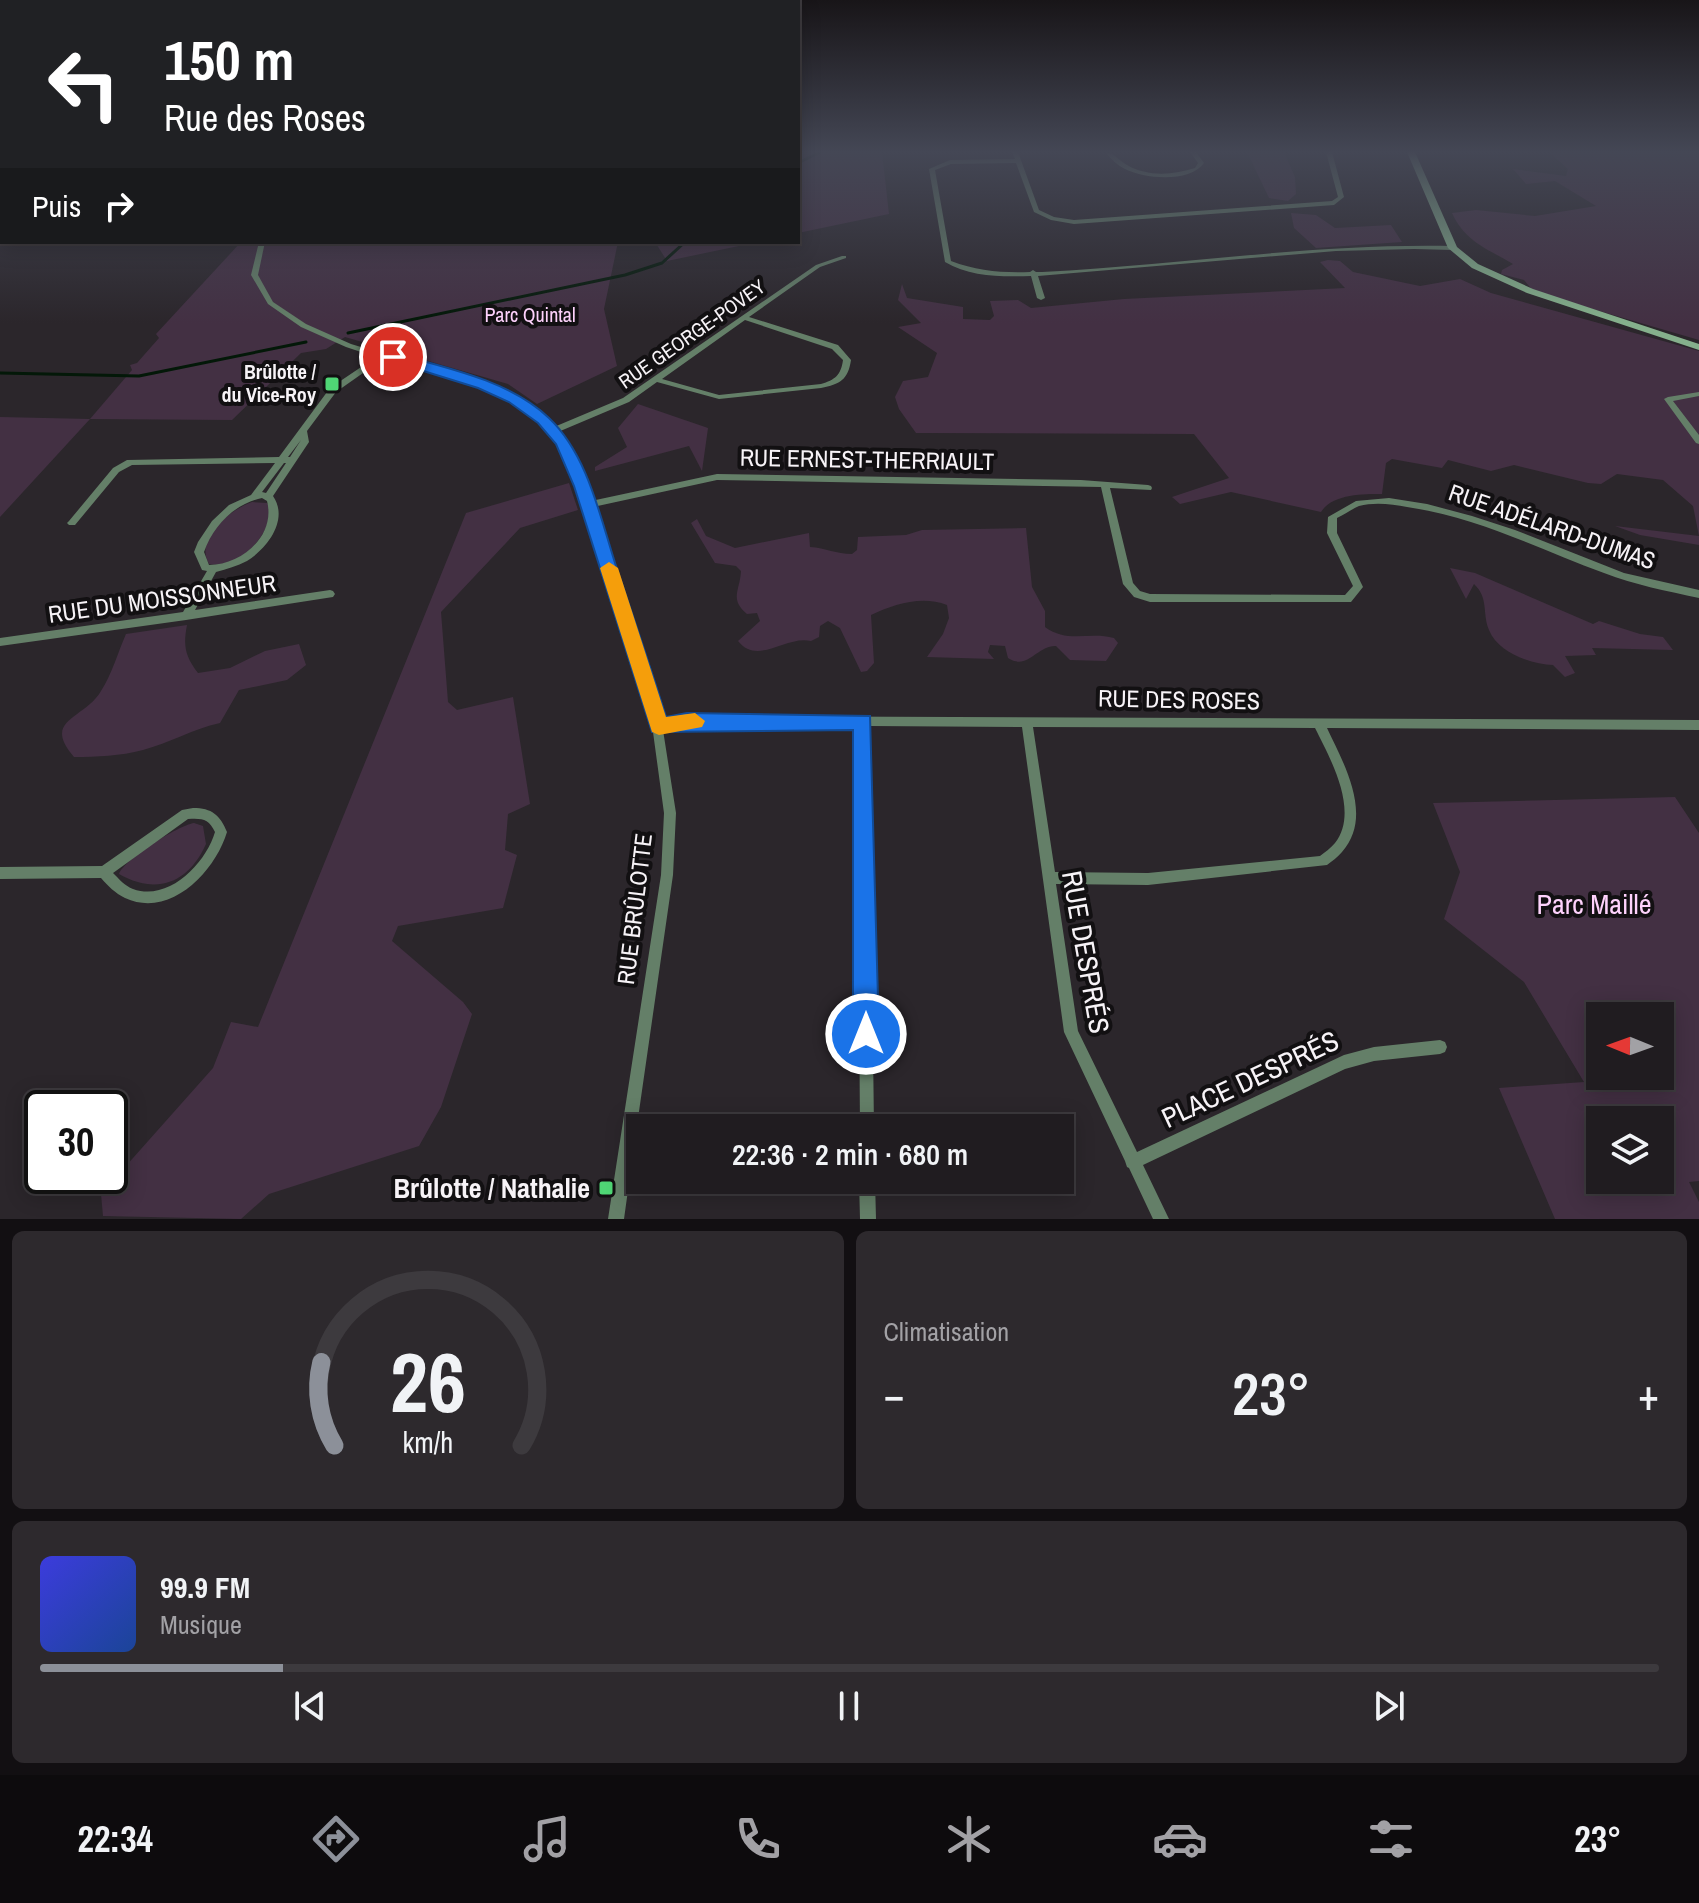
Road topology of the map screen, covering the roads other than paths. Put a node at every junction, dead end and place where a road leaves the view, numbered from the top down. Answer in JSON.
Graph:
{"nodes":[{"id":1,"x":938,"y":209,"type":"edge"},
{"id":2,"x":1035,"y":209,"type":"edge"},
{"id":3,"x":1253,"y":209,"type":"edge"},
{"id":4,"x":1436,"y":209,"type":"edge"},
{"id":5,"x":261,"y":244,"type":"edge"},
{"id":6,"x":1453,"y":248,"type":"junction"},
{"id":7,"x":844,"y":257,"type":"dead end"},
{"id":8,"x":1033,"y":272,"type":"junction"},
{"id":9,"x":1041,"y":298,"type":"dead end"},
{"id":10,"x":745,"y":318,"type":"junction"},
{"id":11,"x":1699,"y":347,"type":"edge"},
{"id":12,"x":384,"y":355,"type":"junction"},
{"id":13,"x":655,"y":379,"type":"junction"},
{"id":14,"x":1699,"y":394,"type":"edge"},
{"id":15,"x":554,"y":430,"type":"junction"},
{"id":16,"x":304,"y":432,"type":"junction"},
{"id":17,"x":1699,"y":441,"type":"edge"},
{"id":18,"x":280,"y":460,"type":"junction"},
{"id":19,"x":292,"y":460,"type":"junction"},
{"id":20,"x":1105,"y":485,"type":"junction"},
{"id":21,"x":1148,"y":488,"type":"dead end"},
{"id":22,"x":255,"y":496,"type":"junction"},
{"id":23,"x":268,"y":496,"type":"junction"},
{"id":24,"x":588,"y":505,"type":"junction"},
{"id":25,"x":72,"y":523,"type":"dead end"},
{"id":26,"x":213,"y":569,"type":"junction"},
{"id":27,"x":330,"y":594,"type":"dead end"},
{"id":28,"x":1699,"y":594,"type":"edge"},
{"id":29,"x":186,"y":616,"type":"junction"},
{"id":30,"x":0,"y":642,"type":"edge"},
{"id":31,"x":863,"y":722,"type":"junction"},
{"id":32,"x":1027,"y":723,"type":"junction"},
{"id":33,"x":1319,"y":724,"type":"junction"},
{"id":34,"x":1699,"y":725,"type":"edge"},
{"id":35,"x":659,"y":726,"type":"junction"},
{"id":36,"x":104,"y":872,"type":"junction"},
{"id":37,"x":0,"y":873,"type":"edge"},
{"id":38,"x":1048,"y":878,"type":"junction"},
{"id":39,"x":1440,"y":1047,"type":"dead end"},
{"id":40,"x":867,"y":1114,"type":"edge"},
{"id":41,"x":1132,"y":1162,"type":"junction"},
{"id":42,"x":622,"y":1175,"type":"junction"},
{"id":43,"x":626,"y":1175,"type":"edge"},
{"id":44,"x":867,"y":1194,"type":"edge"},
{"id":45,"x":616,"y":1219,"type":"edge"},
{"id":46,"x":868,"y":1219,"type":"edge"},
{"id":47,"x":1161,"y":1219,"type":"edge"}],
"edges":[{"from":1,"to":8,"type":"street"},
{"from":2,"to":3,"type":"street"},
{"from":4,"to":6,"type":"street"},
{"from":5,"to":12,"type":"street","name":"RUE BRÛLOTTE"},
{"from":6,"to":8,"type":"street"},
{"from":6,"to":11,"type":"street"},
{"from":7,"to":10,"type":"street","name":"RUE GEORGE-POVEY"},
{"from":8,"to":9,"type":"street"},
{"from":10,"to":13,"type":"street","name":"RUE GEORGE-POVEY"},
{"from":10,"to":13,"type":"street"},
{"from":12,"to":15,"type":"street","name":"RUE BRÛLOTTE"},
{"from":12,"to":16,"type":"street"},
{"from":13,"to":15,"type":"street","name":"RUE GEORGE-POVEY"},
{"from":14,"to":17,"type":"street"},
{"from":15,"to":24,"type":"street","name":"RUE BRÛLOTTE"},
{"from":16,"to":18,"type":"street"},
{"from":16,"to":19,"type":"street"},
{"from":18,"to":19,"type":"street"},
{"from":18,"to":22,"type":"street"},
{"from":18,"to":25,"type":"street"},
{"from":19,"to":23,"type":"street"},
{"from":20,"to":21,"type":"street","name":"RUE ERNEST-THERRIAULT"},
{"from":20,"to":24,"type":"street","name":"RUE ERNEST-THERRIAULT"},
{"from":20,"to":28,"type":"street","name":"RUE ADÉLARD-DUMAS"},
{"from":22,"to":23,"type":"street"},
{"from":22,"to":26,"type":"street"},
{"from":23,"to":26,"type":"street"},
{"from":24,"to":35,"type":"street","name":"RUE BRÛLOTTE"},
{"from":26,"to":29,"type":"street"},
{"from":27,"to":29,"type":"street","name":"RUE DU MOISSONNEUR"},
{"from":29,"to":30,"type":"street","name":"RUE DU MOISSONNEUR"},
{"from":31,"to":32,"type":"street","name":"RUE DES ROSES"},
{"from":31,"to":35,"type":"street","name":"RUE DES ROSES"},
{"from":31,"to":40,"type":"street"},
{"from":32,"to":33,"type":"street","name":"RUE DES ROSES"},
{"from":32,"to":38,"type":"street","name":"RUE DESPRÉS"},
{"from":33,"to":34,"type":"street","name":"RUE DES ROSES"},
{"from":33,"to":38,"type":"street"},
{"from":35,"to":42,"type":"street","name":"RUE BRÛLOTTE"},
{"from":36,"to":36,"type":"street"},
{"from":36,"to":37,"type":"street"},
{"from":38,"to":41,"type":"street","name":"RUE DESPRÉS"},
{"from":39,"to":41,"type":"street","name":"PLACE DESPRÉS"},
{"from":41,"to":47,"type":"street","name":"RUE DESPRÉS"},
{"from":42,"to":43,"type":"street"},
{"from":42,"to":45,"type":"street","name":"RUE BRÛLOTTE"},
{"from":44,"to":46,"type":"street"}]}
